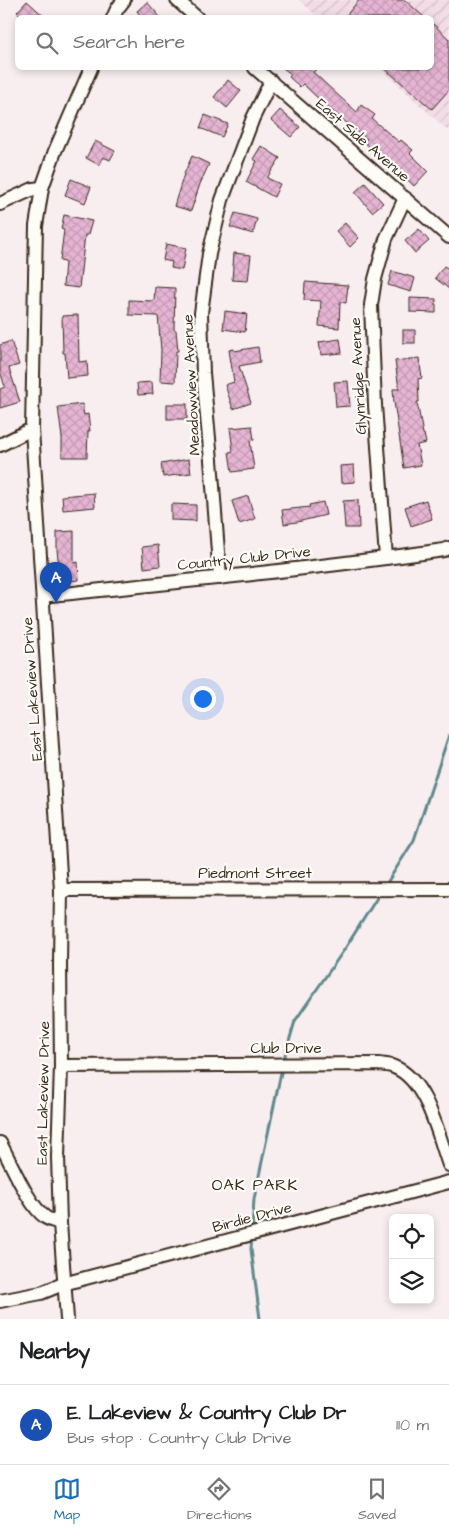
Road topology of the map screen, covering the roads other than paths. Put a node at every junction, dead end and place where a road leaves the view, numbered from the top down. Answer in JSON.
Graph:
{"nodes":[{"id":1,"x":124,"y":0,"type":"edge"},
{"id":2,"x":177,"y":0,"type":"edge"},
{"id":3,"x":114,"y":15,"type":"edge"},
{"id":4,"x":194,"y":15,"type":"edge"},
{"id":5,"x":90,"y":70,"type":"edge"},
{"id":6,"x":257,"y":70,"type":"edge"},
{"id":7,"x":271,"y":81,"type":"junction"},
{"id":8,"x":42,"y":188,"type":"junction"},
{"id":9,"x":405,"y":198,"type":"junction"},
{"id":10,"x":0,"y":204,"type":"edge"},
{"id":11,"x":449,"y":237,"type":"edge"},
{"id":12,"x":32,"y":429,"type":"junction"},
{"id":13,"x":0,"y":444,"type":"edge"},
{"id":14,"x":449,"y":548,"type":"edge"},
{"id":15,"x":386,"y":558,"type":"junction"},
{"id":16,"x":220,"y":578,"type":"junction"},
{"id":17,"x":43,"y":596,"type":"junction"},
{"id":18,"x":449,"y":889,"type":"edge"},
{"id":19,"x":61,"y":890,"type":"junction"},
{"id":20,"x":61,"y":1066,"type":"junction"},
{"id":21,"x":0,"y":1143,"type":"edge"},
{"id":22,"x":449,"y":1166,"type":"edge"},
{"id":23,"x":449,"y":1182,"type":"edge"},
{"id":24,"x":60,"y":1223,"type":"junction"},
{"id":25,"x":64,"y":1284,"type":"junction"},
{"id":26,"x":0,"y":1300,"type":"edge"},
{"id":27,"x":67,"y":1319,"type":"edge"}],
"edges":[{"from":1,"to":3,"type":"street"},
{"from":2,"to":4,"type":"street"},
{"from":5,"to":8,"type":"street","name":"East Lakeview Drive"},
{"from":6,"to":7,"type":"street","name":"East Side Avenue"},
{"from":7,"to":9,"type":"street","name":"East Side Avenue"},
{"from":7,"to":16,"type":"street","name":"Meadowview Avenue"},
{"from":8,"to":10,"type":"street"},
{"from":8,"to":12,"type":"street","name":"East Lakeview Drive"},
{"from":9,"to":11,"type":"street","name":"East Side Avenue"},
{"from":9,"to":15,"type":"street","name":"Glynridge Avenue"},
{"from":12,"to":13,"type":"street"},
{"from":12,"to":17,"type":"street","name":"East Lakeview Drive"},
{"from":14,"to":15,"type":"street","name":"Country Club Drive"},
{"from":15,"to":16,"type":"street","name":"Country Club Drive"},
{"from":16,"to":17,"type":"street","name":"Country Club Drive"},
{"from":17,"to":19,"type":"street","name":"East Lakeview Drive"},
{"from":18,"to":19,"type":"street","name":"Piedmont Street"},
{"from":19,"to":20,"type":"street","name":"East Lakeview Drive"},
{"from":20,"to":22,"type":"street","name":"Club Drive"},
{"from":20,"to":24,"type":"street","name":"East Lakeview Drive"},
{"from":21,"to":24,"type":"street"},
{"from":23,"to":25,"type":"street","name":"Birdie Drive"},
{"from":24,"to":25,"type":"street","name":"East Lakeview Drive"},
{"from":25,"to":26,"type":"street","name":"Birdie Drive"},
{"from":25,"to":27,"type":"street","name":"East Lakeview Drive"}]}
